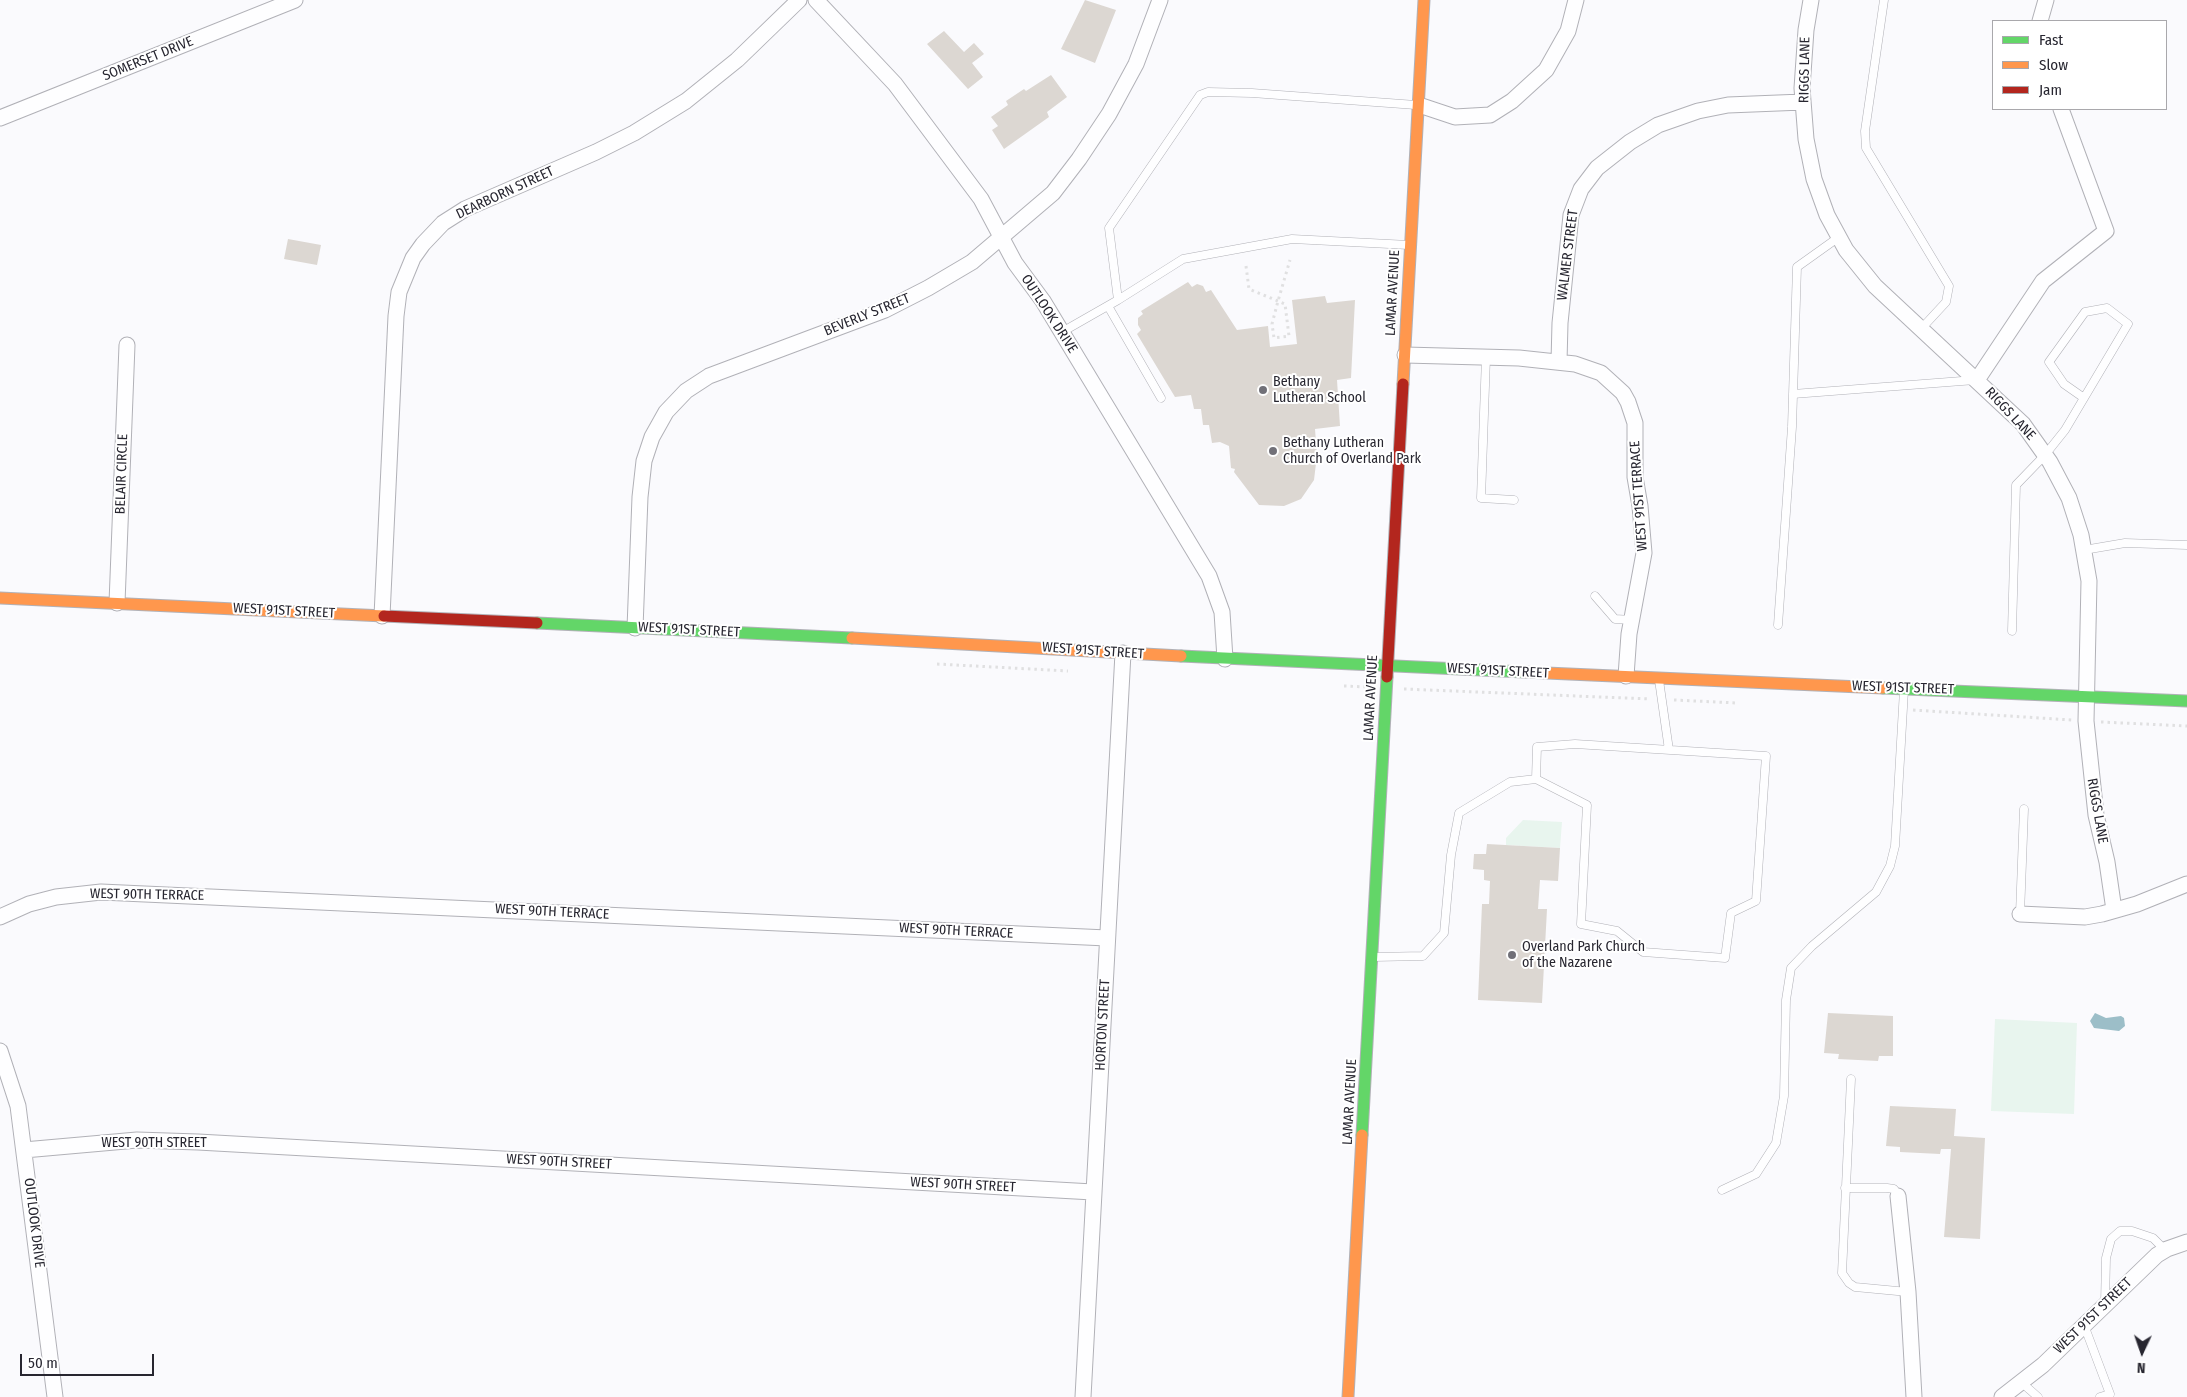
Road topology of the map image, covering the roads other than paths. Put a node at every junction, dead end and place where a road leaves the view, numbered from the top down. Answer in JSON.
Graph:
{"nodes":[{"id":1,"x":296,"y":0,"type":"edge"},
{"id":2,"x":800,"y":0,"type":"edge"},
{"id":3,"x":816,"y":0,"type":"edge"},
{"id":4,"x":1160,"y":0,"type":"edge"},
{"id":5,"x":1424,"y":0,"type":"edge"},
{"id":6,"x":1576,"y":0,"type":"edge"},
{"id":7,"x":1811,"y":0,"type":"edge"},
{"id":8,"x":1884,"y":0,"type":"edge"},
{"id":9,"x":2046,"y":0,"type":"edge"},
{"id":10,"x":2040,"y":20,"type":"edge"},
{"id":11,"x":1803,"y":102,"type":"junction"},
{"id":12,"x":1419,"y":105,"type":"junction"},
{"id":13,"x":2061,"y":110,"type":"edge"},
{"id":14,"x":0,"y":118,"type":"edge"},
{"id":15,"x":1002,"y":237,"type":"junction"},
{"id":16,"x":1840,"y":237,"type":"junction"},
{"id":17,"x":1411,"y":245,"type":"junction"},
{"id":18,"x":1118,"y":300,"type":"junction"},
{"id":19,"x":1108,"y":306,"type":"junction"},
{"id":20,"x":1921,"y":328,"type":"junction"},
{"id":21,"x":1062,"y":332,"type":"junction"},
{"id":22,"x":128,"y":345,"type":"dead end"},
{"id":23,"x":1405,"y":355,"type":"junction"},
{"id":24,"x":1486,"y":357,"type":"junction"},
{"id":25,"x":1558,"y":362,"type":"junction"},
{"id":26,"x":1977,"y":380,"type":"junction"},
{"id":27,"x":1793,"y":394,"type":"junction"},
{"id":28,"x":1161,"y":398,"type":"dead end"},
{"id":29,"x":2084,"y":398,"type":"junction"},
{"id":30,"x":2045,"y":455,"type":"junction"},
{"id":31,"x":1514,"y":500,"type":"dead end"},
{"id":32,"x":2187,"y":545,"type":"edge"},
{"id":33,"x":2084,"y":550,"type":"junction"},
{"id":34,"x":1595,"y":596,"type":"dead end"},
{"id":35,"x":0,"y":598,"type":"edge"},
{"id":36,"x":117,"y":603,"type":"junction"},
{"id":37,"x":382,"y":616,"type":"junction"},
{"id":38,"x":1632,"y":620,"type":"junction"},
{"id":39,"x":1778,"y":625,"type":"dead end"},
{"id":40,"x":635,"y":628,"type":"junction"},
{"id":41,"x":2012,"y":631,"type":"dead end"},
{"id":42,"x":1123,"y":653,"type":"junction"},
{"id":43,"x":1226,"y":659,"type":"junction"},
{"id":44,"x":1388,"y":666,"type":"junction"},
{"id":45,"x":1626,"y":676,"type":"junction"},
{"id":46,"x":1659,"y":678,"type":"junction"},
{"id":47,"x":1904,"y":688,"type":"junction"},
{"id":48,"x":2087,"y":696,"type":"junction"},
{"id":49,"x":2187,"y":701,"type":"edge"},
{"id":50,"x":1670,"y":750,"type":"junction"},
{"id":51,"x":1536,"y":779,"type":"junction"},
{"id":52,"x":2024,"y":809,"type":"dead end"},
{"id":53,"x":2187,"y":884,"type":"edge"},
{"id":54,"x":2114,"y":910,"type":"junction"},
{"id":55,"x":2020,"y":914,"type":"joint"},
{"id":56,"x":0,"y":917,"type":"edge"},
{"id":57,"x":1107,"y":938,"type":"junction"},
{"id":58,"x":1372,"y":957,"type":"junction"},
{"id":59,"x":0,"y":1051,"type":"edge"},
{"id":60,"x":1851,"y":1079,"type":"dead end"},
{"id":61,"x":24,"y":1150,"type":"junction"},
{"id":62,"x":1845,"y":1188,"type":"junction"},
{"id":63,"x":1722,"y":1190,"type":"dead end"},
{"id":64,"x":1094,"y":1192,"type":"junction"},
{"id":65,"x":1898,"y":1196,"type":"joint"},
{"id":66,"x":2187,"y":1242,"type":"edge"},
{"id":67,"x":2165,"y":1250,"type":"junction"},
{"id":68,"x":1908,"y":1292,"type":"junction"},
{"id":69,"x":2105,"y":1304,"type":"junction"},
{"id":70,"x":2084,"y":1325,"type":"junction"},
{"id":71,"x":2021,"y":1382,"type":"junction"},
{"id":72,"x":55,"y":1397,"type":"edge"},
{"id":73,"x":1082,"y":1397,"type":"edge"},
{"id":74,"x":1348,"y":1397,"type":"edge"},
{"id":75,"x":1914,"y":1397,"type":"edge"},
{"id":76,"x":2002,"y":1397,"type":"edge"},
{"id":77,"x":2038,"y":1397,"type":"edge"},
{"id":78,"x":2100,"y":1397,"type":"edge"}],
"edges":[{"from":1,"to":14,"type":"street","name":"SOMERSET DRIVE"},
{"from":2,"to":37,"type":"street","name":"DEARBORN STREET"},
{"from":3,"to":15,"type":"street","name":"OUTLOOK DRIVE"},
{"from":4,"to":15,"type":"street","name":"BEVERLY STREET"},
{"from":5,"to":12,"type":"street","name":"LAMAR AVENUE"},
{"from":6,"to":12,"type":"street"},
{"from":7,"to":11,"type":"street","name":"RIGGS LANE"},
{"from":8,"to":20,"type":"lane"},
{"from":9,"to":10,"type":"street"},
{"from":11,"to":16,"type":"street","name":"RIGGS LANE"},
{"from":11,"to":25,"type":"street","name":"WALMER STREET"},
{"from":12,"to":17,"type":"street","name":"LAMAR AVENUE"},
{"from":12,"to":18,"type":"lane"},
{"from":13,"to":26,"type":"street"},
{"from":15,"to":21,"type":"street","name":"OUTLOOK DRIVE"},
{"from":15,"to":40,"type":"street","name":"BEVERLY STREET"},
{"from":16,"to":20,"type":"street","name":"RIGGS LANE"},
{"from":16,"to":27,"type":"lane"},
{"from":17,"to":18,"type":"lane"},
{"from":17,"to":23,"type":"street","name":"LAMAR AVENUE"},
{"from":18,"to":19,"type":"lane"},
{"from":19,"to":21,"type":"lane"},
{"from":19,"to":28,"type":"lane"},
{"from":20,"to":26,"type":"street","name":"RIGGS LANE"},
{"from":21,"to":43,"type":"street","name":"OUTLOOK DRIVE"},
{"from":22,"to":36,"type":"street","name":"BELAIR CIRCLE"},
{"from":23,"to":24,"type":"street","name":"WEST 91ST TERRACE"},
{"from":23,"to":44,"type":"street","name":"LAMAR AVENUE"},
{"from":24,"to":25,"type":"street","name":"WEST 91ST TERRACE"},
{"from":24,"to":31,"type":"lane"},
{"from":25,"to":38,"type":"street","name":"WEST 91ST TERRACE"},
{"from":26,"to":27,"type":"lane"},
{"from":26,"to":30,"type":"street","name":"RIGGS LANE"},
{"from":27,"to":39,"type":"lane"},
{"from":29,"to":29,"type":"lane"},
{"from":29,"to":30,"type":"lane"},
{"from":30,"to":33,"type":"street","name":"RIGGS LANE"},
{"from":30,"to":41,"type":"lane"},
{"from":32,"to":33,"type":"lane"},
{"from":33,"to":48,"type":"street","name":"RIGGS LANE"},
{"from":34,"to":38,"type":"lane"},
{"from":35,"to":36,"type":"street","name":"WEST 91ST STREET"},
{"from":36,"to":37,"type":"street","name":"WEST 91ST STREET"},
{"from":37,"to":40,"type":"street","name":"WEST 91ST STREET"},
{"from":38,"to":45,"type":"street","name":"WEST 91ST TERRACE"},
{"from":40,"to":42,"type":"street","name":"WEST 91ST STREET"},
{"from":42,"to":43,"type":"street","name":"WEST 91ST STREET"},
{"from":42,"to":57,"type":"street","name":"HORTON STREET"},
{"from":43,"to":44,"type":"street","name":"WEST 91ST STREET"},
{"from":44,"to":45,"type":"street","name":"WEST 91ST STREET"},
{"from":44,"to":58,"type":"street","name":"LAMAR AVENUE"},
{"from":45,"to":46,"type":"street","name":"WEST 91ST STREET"},
{"from":46,"to":47,"type":"street","name":"WEST 91ST STREET"},
{"from":46,"to":50,"type":"lane"},
{"from":47,"to":48,"type":"street","name":"WEST 91ST STREET"},
{"from":47,"to":63,"type":"lane"},
{"from":48,"to":49,"type":"street","name":"WEST 91ST STREET"},
{"from":48,"to":54,"type":"street","name":"RIGGS LANE"},
{"from":50,"to":51,"type":"lane"},
{"from":50,"to":51,"type":"lane"},
{"from":51,"to":58,"type":"lane"},
{"from":52,"to":55,"type":"lane"},
{"from":53,"to":54,"type":"street"},
{"from":54,"to":55,"type":"street"},
{"from":56,"to":57,"type":"street","name":"WEST 90TH TERRACE"},
{"from":57,"to":64,"type":"street","name":"HORTON STREET"},
{"from":58,"to":74,"type":"street","name":"LAMAR AVENUE"},
{"from":59,"to":61,"type":"street","name":"OUTLOOK DRIVE"},
{"from":60,"to":62,"type":"lane"},
{"from":61,"to":64,"type":"street","name":"WEST 90TH STREET"},
{"from":61,"to":72,"type":"street","name":"OUTLOOK DRIVE"},
{"from":62,"to":65,"type":"lane"},
{"from":62,"to":68,"type":"lane"},
{"from":64,"to":73,"type":"street","name":"HORTON STREET"},
{"from":65,"to":68,"type":"street"},
{"from":66,"to":67,"type":"street","name":"WEST 91ST STREET"},
{"from":67,"to":69,"type":"street","name":"WEST 91ST STREET"},
{"from":67,"to":69,"type":"lane"},
{"from":68,"to":75,"type":"street"},
{"from":69,"to":70,"type":"street","name":"WEST 91ST STREET"},
{"from":70,"to":71,"type":"street","name":"WEST 91ST STREET"},
{"from":70,"to":78,"type":"lane"},
{"from":71,"to":76,"type":"street","name":"WEST 91ST STREET"},
{"from":71,"to":77,"type":"lane"}]}
